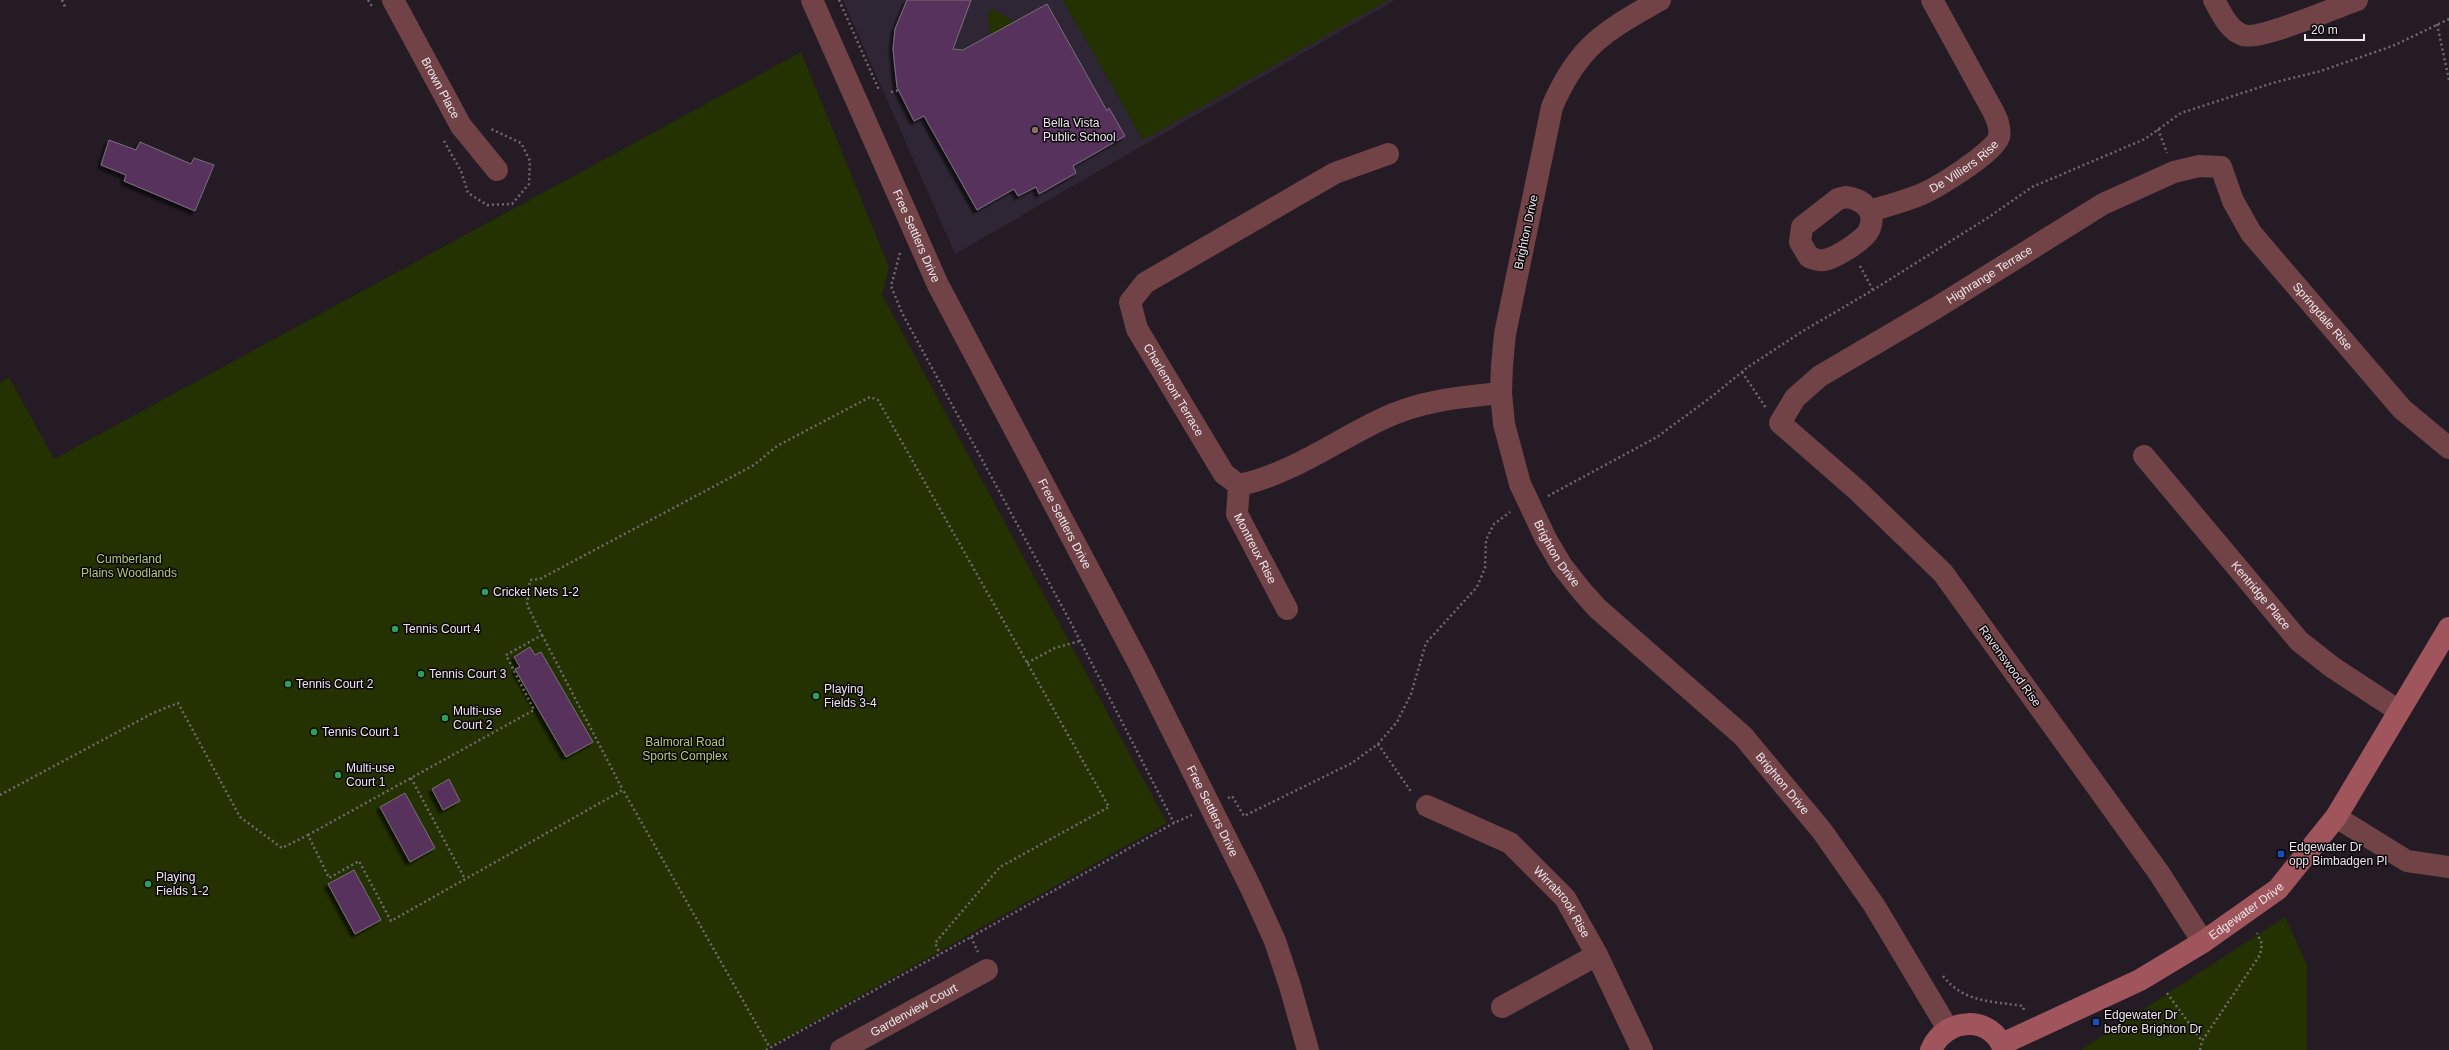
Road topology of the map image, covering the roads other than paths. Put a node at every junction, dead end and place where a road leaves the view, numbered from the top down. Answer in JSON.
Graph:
{"nodes":[{"id":1,"x":393,"y":0,"type":"edge"},
{"id":2,"x":812,"y":0,"type":"edge"},
{"id":3,"x":1660,"y":0,"type":"edge"},
{"id":4,"x":1932,"y":0,"type":"edge"},
{"id":5,"x":2214,"y":0,"type":"edge"},
{"id":6,"x":2356,"y":0,"type":"edge"},
{"id":7,"x":1388,"y":154,"type":"dead end"},
{"id":8,"x":2221,"y":167,"type":"joint"},
{"id":9,"x":497,"y":170,"type":"dead end"},
{"id":10,"x":1870,"y":211,"type":"dead end"},
{"id":11,"x":1501,"y":393,"type":"junction"},
{"id":12,"x":1780,"y":423,"type":"joint"},
{"id":13,"x":2449,"y":448,"type":"edge"},
{"id":14,"x":2144,"y":456,"type":"dead end"},
{"id":15,"x":1239,"y":485,"type":"junction"},
{"id":16,"x":1287,"y":609,"type":"dead end"},
{"id":17,"x":2449,"y":628,"type":"edge"},
{"id":18,"x":2399,"y":711,"type":"junction"},
{"id":19,"x":1427,"y":806,"type":"road end"},
{"id":20,"x":2336,"y":817,"type":"junction"},
{"id":21,"x":2449,"y":867,"type":"edge"},
{"id":22,"x":2203,"y":942,"type":"junction"},
{"id":23,"x":1597,"y":955,"type":"junction"},
{"id":24,"x":987,"y":970,"type":"dead end"},
{"id":25,"x":1502,"y":1007,"type":"dead end"},
{"id":26,"x":1948,"y":1029,"type":"junction"},
{"id":27,"x":2003,"y":1047,"type":"edge"},
{"id":28,"x":841,"y":1050,"type":"edge"},
{"id":29,"x":1308,"y":1050,"type":"edge"},
{"id":30,"x":1642,"y":1050,"type":"edge"},
{"id":31,"x":1931,"y":1050,"type":"edge"}],
"edges":[{"from":1,"to":9,"type":"street","name":"Brown Place"},
{"from":2,"to":29,"type":"street","name":"Free Settlers Drive"},
{"from":3,"to":11,"type":"street","name":"Brighton Drive"},
{"from":4,"to":10,"type":"street","name":"De Villiers Rise"},
{"from":5,"to":6,"type":"street"},
{"from":7,"to":15,"type":"street","name":"Charlemont Terrace"},
{"from":8,"to":12,"type":"street","name":"Highrange Terrace"},
{"from":8,"to":13,"type":"street","name":"Springdale Rise"},
{"from":11,"to":15,"type":"street"},
{"from":11,"to":26,"type":"street","name":"Brighton Drive"},
{"from":12,"to":22,"type":"street","name":"Ravenswood Rise"},
{"from":14,"to":18,"type":"street","name":"Kentridge Place"},
{"from":15,"to":16,"type":"street","name":"Montreux Rise"},
{"from":17,"to":18,"type":"street","name":"Edgewater Drive"},
{"from":18,"to":20,"type":"street","name":"Edgewater Drive"},
{"from":19,"to":23,"type":"street","name":"Wirrabrook Rise"},
{"from":20,"to":21,"type":"street"},
{"from":20,"to":22,"type":"street","name":"Edgewater Drive"},
{"from":22,"to":27,"type":"street","name":"Edgewater Drive"},
{"from":23,"to":25,"type":"street"},
{"from":23,"to":30,"type":"street","name":"Wirrabrook Rise"},
{"from":24,"to":28,"type":"street","name":"Gardenview Court"},
{"from":26,"to":27,"type":"street"},
{"from":26,"to":31,"type":"street"}]}
